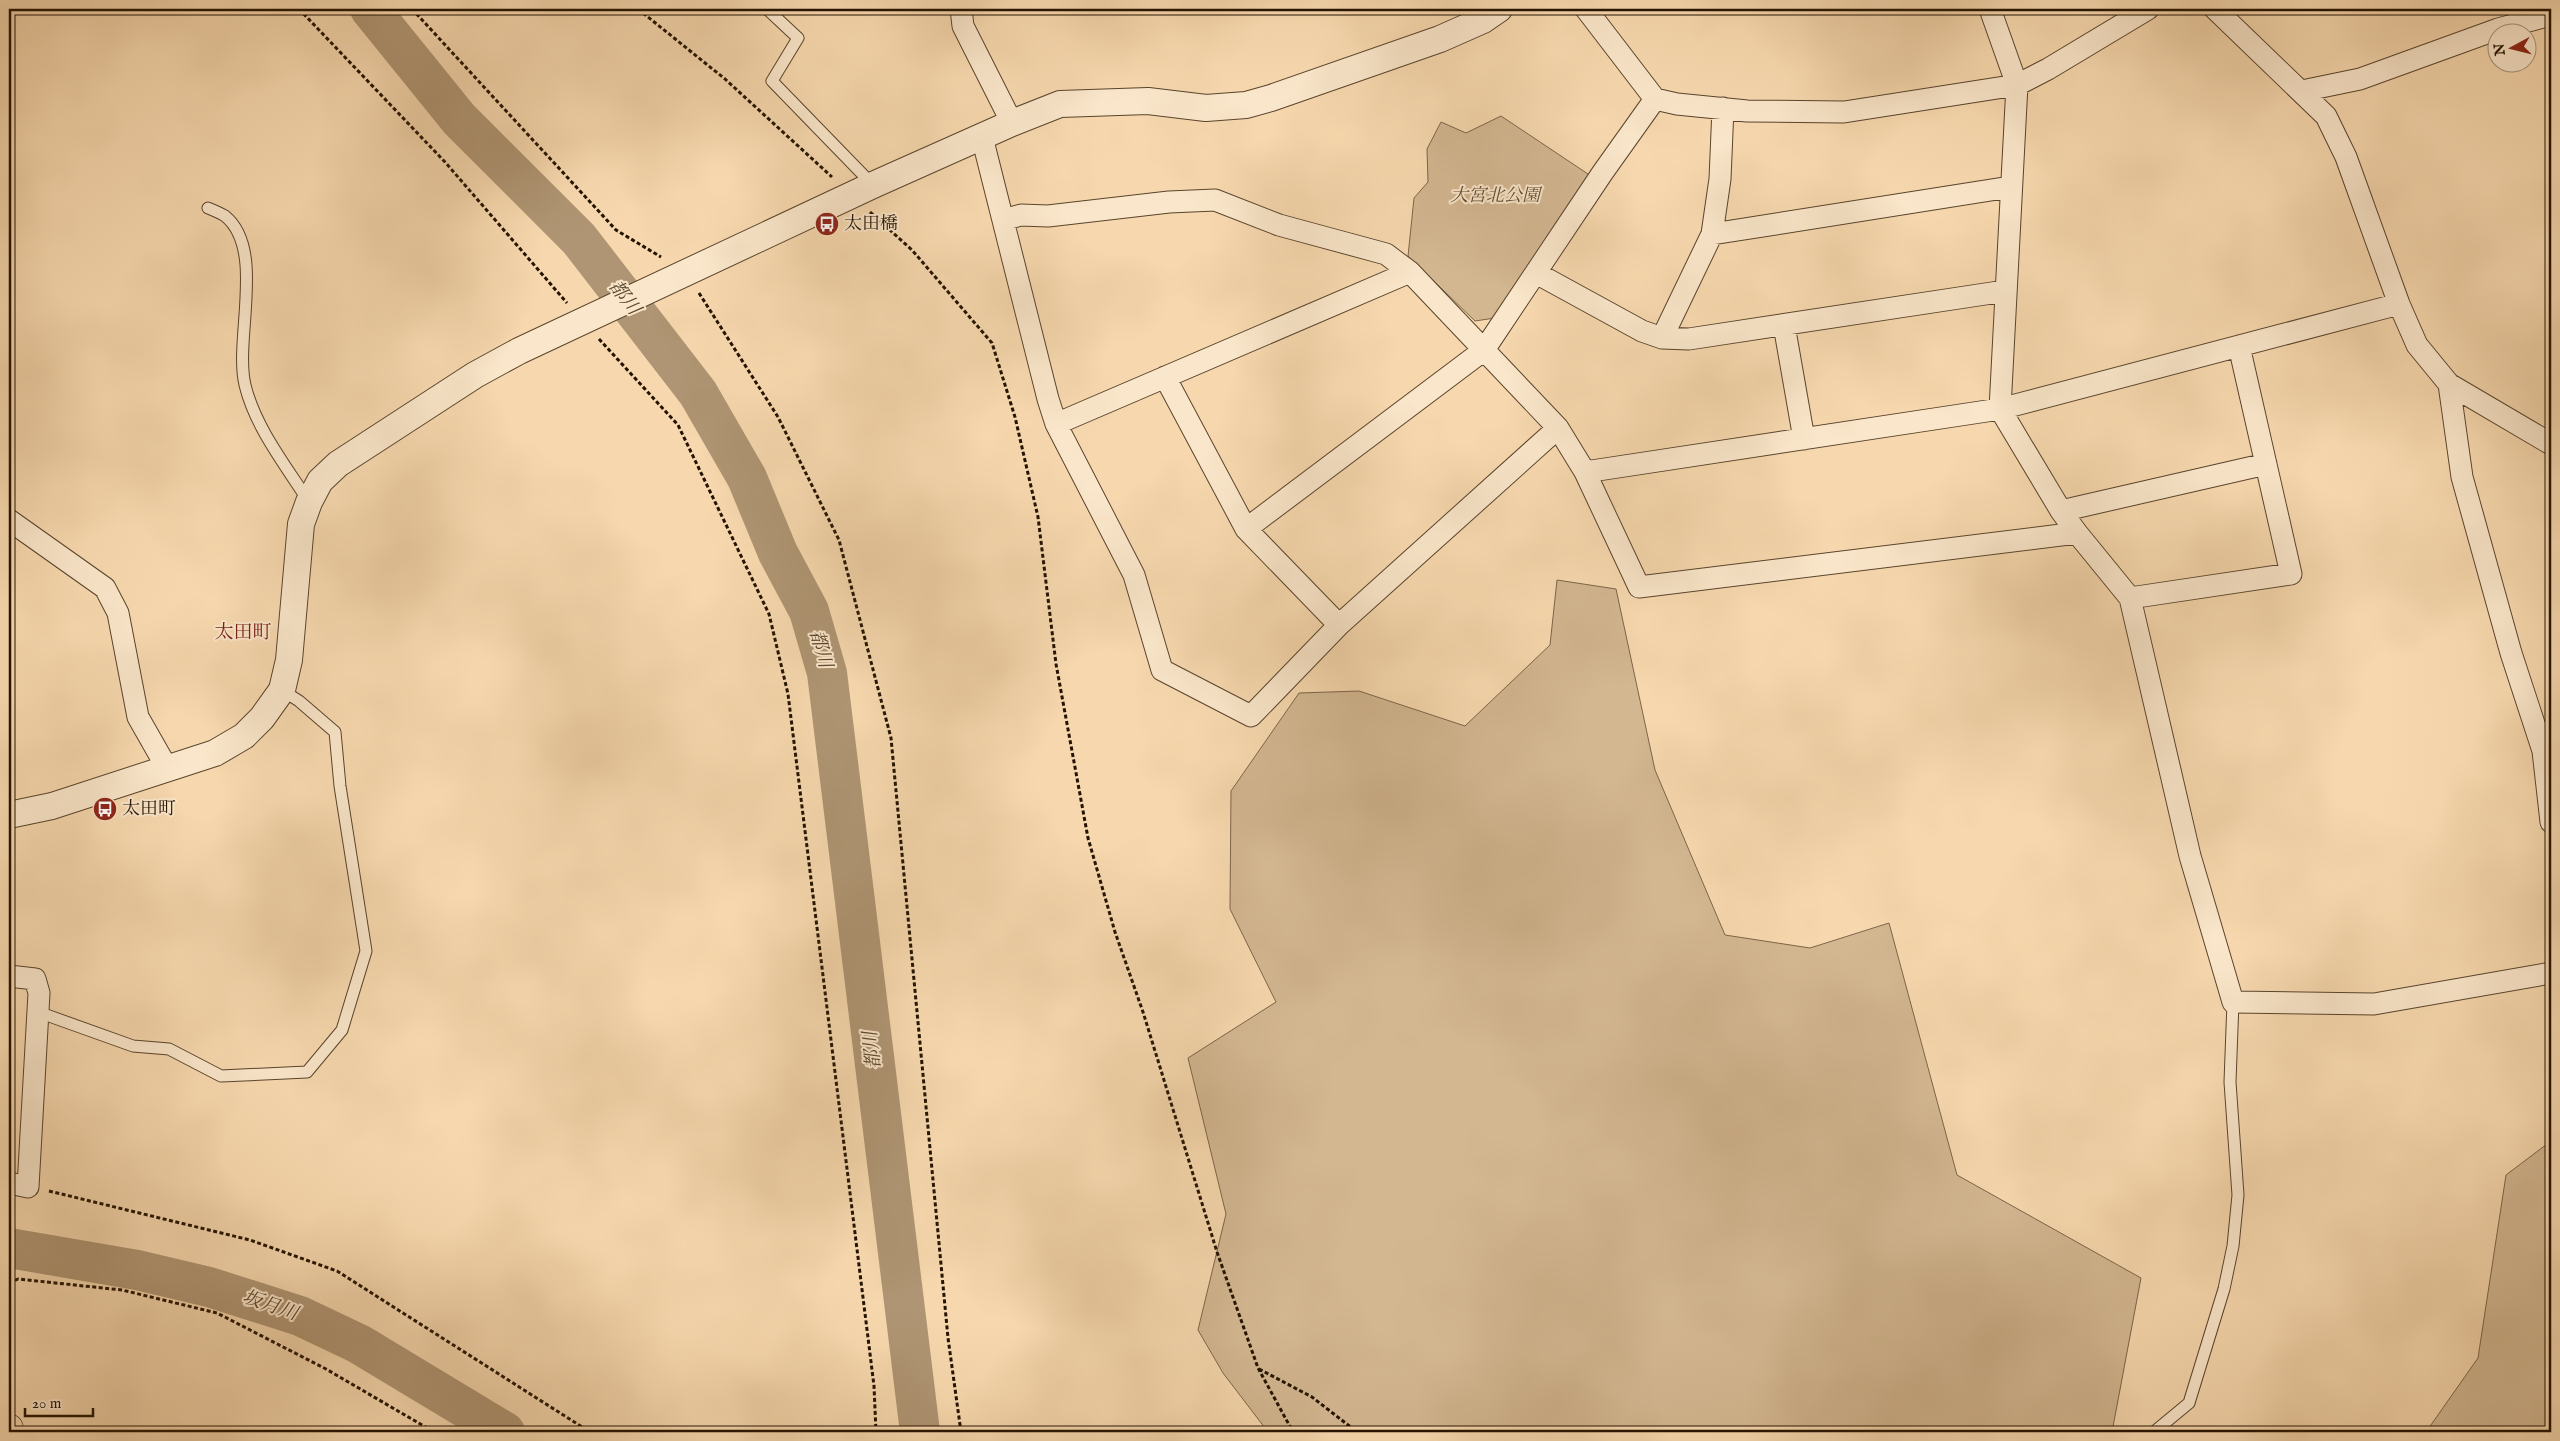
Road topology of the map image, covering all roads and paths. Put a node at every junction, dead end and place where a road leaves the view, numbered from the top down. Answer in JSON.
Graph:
{"nodes":[{"id":1,"x":299,"y":9,"type":"edge"},
{"id":2,"x":412,"y":9,"type":"edge"},
{"id":3,"x":638,"y":9,"type":"edge"},
{"id":4,"x":767,"y":9,"type":"edge"},
{"id":5,"x":960,"y":9,"type":"edge"},
{"id":6,"x":1499,"y":9,"type":"edge"},
{"id":7,"x":1586,"y":9,"type":"edge"},
{"id":8,"x":1990,"y":9,"type":"edge"},
{"id":9,"x":2148,"y":9,"type":"edge"},
{"id":10,"x":2214,"y":9,"type":"edge"},
{"id":11,"x":2551,"y":15,"type":"edge"},
{"id":12,"x":2017,"y":85,"type":"junction"},
{"id":13,"x":2302,"y":91,"type":"junction"},
{"id":14,"x":1655,"y":99,"type":"junction"},
{"id":15,"x":1723,"y":108,"type":"junction"},
{"id":16,"x":1012,"y":123,"type":"junction"},
{"id":17,"x":982,"y":137,"type":"junction"},
{"id":18,"x":2010,"y":187,"type":"junction"},
{"id":19,"x":863,"y":190,"type":"junction"},
{"id":20,"x":208,"y":208,"type":"dead end"},
{"id":21,"x":1003,"y":220,"type":"junction"},
{"id":22,"x":1712,"y":234,"type":"junction"},
{"id":23,"x":1410,"y":272,"type":"junction"},
{"id":24,"x":687,"y":273,"type":"junction"},
{"id":25,"x":1536,"y":273,"type":"junction"},
{"id":26,"x":2005,"y":291,"type":"junction"},
{"id":27,"x":2399,"y":304,"type":"junction"},
{"id":28,"x":583,"y":321,"type":"junction"},
{"id":29,"x":1784,"y":325,"type":"junction"},
{"id":30,"x":1662,"y":338,"type":"junction"},
{"id":31,"x":2239,"y":346,"type":"junction"},
{"id":32,"x":1484,"y":350,"type":"junction"},
{"id":33,"x":1165,"y":377,"type":"junction"},
{"id":34,"x":2449,"y":384,"type":"junction"},
{"id":35,"x":2000,"y":409,"type":"junction"},
{"id":36,"x":1056,"y":424,"type":"junction"},
{"id":37,"x":1558,"y":428,"type":"junction"},
{"id":38,"x":1804,"y":439,"type":"junction"},
{"id":39,"x":2551,"y":444,"type":"edge"},
{"id":40,"x":2266,"y":464,"type":"junction"},
{"id":41,"x":1585,"y":472,"type":"junction"},
{"id":42,"x":309,"y":502,"type":"junction"},
{"id":43,"x":2061,"y":511,"type":"junction"},
{"id":44,"x":11,"y":527,"type":"edge"},
{"id":45,"x":1246,"y":529,"type":"junction"},
{"id":46,"x":2077,"y":533,"type":"junction"},
{"id":47,"x":2130,"y":598,"type":"junction"},
{"id":48,"x":1339,"y":625,"type":"junction"},
{"id":49,"x":282,"y":690,"type":"junction"},
{"id":50,"x":167,"y":768,"type":"junction"},
{"id":51,"x":9,"y":815,"type":"edge"},
{"id":52,"x":2551,"y":822,"type":"edge"},
{"id":53,"x":2551,"y":973,"type":"edge"},
{"id":54,"x":9,"y":976,"type":"edge"},
{"id":55,"x":2234,"y":1002,"type":"junction"},
{"id":56,"x":38,"y":1012,"type":"junction"},
{"id":57,"x":18,"y":1185,"type":"edge"},
{"id":58,"x":9,"y":1283,"type":"edge"},
{"id":59,"x":1258,"y":1368,"type":"junction"},
{"id":60,"x":9,"y":1428,"type":"edge"},
{"id":61,"x":10,"y":1432,"type":"edge"},
{"id":62,"x":434,"y":1432,"type":"edge"},
{"id":63,"x":590,"y":1432,"type":"edge"},
{"id":64,"x":876,"y":1432,"type":"edge"},
{"id":65,"x":961,"y":1432,"type":"edge"},
{"id":66,"x":1293,"y":1432,"type":"edge"},
{"id":67,"x":1357,"y":1432,"type":"edge"},
{"id":68,"x":2154,"y":1432,"type":"edge"}],
"edges":[{"from":1,"to":28,"type":"path"},
{"from":2,"to":24,"type":"path"},
{"from":3,"to":19,"type":"path"},
{"from":4,"to":19,"type":"lane"},
{"from":5,"to":16,"type":"street"},
{"from":6,"to":16,"type":"street"},
{"from":7,"to":14,"type":"street"},
{"from":8,"to":12,"type":"street"},
{"from":9,"to":12,"type":"street"},
{"from":10,"to":13,"type":"street"},
{"from":11,"to":13,"type":"street"},
{"from":12,"to":15,"type":"street"},
{"from":12,"to":18,"type":"street"},
{"from":13,"to":27,"type":"street"},
{"from":14,"to":15,"type":"street"},
{"from":14,"to":25,"type":"street"},
{"from":15,"to":22,"type":"street"},
{"from":16,"to":17,"type":"street"},
{"from":17,"to":19,"type":"street"},
{"from":17,"to":21,"type":"street"},
{"from":18,"to":22,"type":"street"},
{"from":18,"to":26,"type":"street"},
{"from":19,"to":24,"type":"street"},
{"from":19,"to":59,"type":"path"},
{"from":20,"to":42,"type":"lane"},
{"from":21,"to":23,"type":"street"},
{"from":21,"to":36,"type":"street"},
{"from":22,"to":30,"type":"street"},
{"from":23,"to":32,"type":"street"},
{"from":23,"to":33,"type":"street"},
{"from":24,"to":28,"type":"street"},
{"from":24,"to":65,"type":"path"},
{"from":25,"to":30,"type":"street"},
{"from":25,"to":32,"type":"street"},
{"from":26,"to":29,"type":"street"},
{"from":26,"to":35,"type":"street"},
{"from":27,"to":31,"type":"street"},
{"from":27,"to":34,"type":"street"},
{"from":28,"to":42,"type":"street"},
{"from":28,"to":64,"type":"path"},
{"from":29,"to":30,"type":"street"},
{"from":29,"to":38,"type":"street"},
{"from":31,"to":35,"type":"street"},
{"from":31,"to":40,"type":"street"},
{"from":32,"to":37,"type":"street"},
{"from":32,"to":45,"type":"street"},
{"from":33,"to":36,"type":"street"},
{"from":33,"to":45,"type":"street"},
{"from":34,"to":39,"type":"street"},
{"from":34,"to":52,"type":"street"},
{"from":35,"to":38,"type":"street"},
{"from":35,"to":43,"type":"street"},
{"from":36,"to":48,"type":"street"},
{"from":37,"to":41,"type":"street"},
{"from":37,"to":48,"type":"street"},
{"from":38,"to":41,"type":"street"},
{"from":40,"to":43,"type":"street"},
{"from":40,"to":47,"type":"street"},
{"from":41,"to":46,"type":"street"},
{"from":42,"to":49,"type":"street"},
{"from":43,"to":46,"type":"street"},
{"from":44,"to":50,"type":"street"},
{"from":45,"to":48,"type":"street"},
{"from":46,"to":47,"type":"street"},
{"from":47,"to":55,"type":"street"},
{"from":49,"to":50,"type":"street"},
{"from":49,"to":56,"type":"lane"},
{"from":50,"to":51,"type":"street"},
{"from":53,"to":55,"type":"street"},
{"from":54,"to":56,"type":"street"},
{"from":55,"to":68,"type":"lane"},
{"from":56,"to":57,"type":"street"},
{"from":57,"to":63,"type":"path"},
{"from":58,"to":62,"type":"path"},
{"from":59,"to":66,"type":"path"},
{"from":59,"to":67,"type":"path"},
{"from":60,"to":61,"type":"highway"}]}
